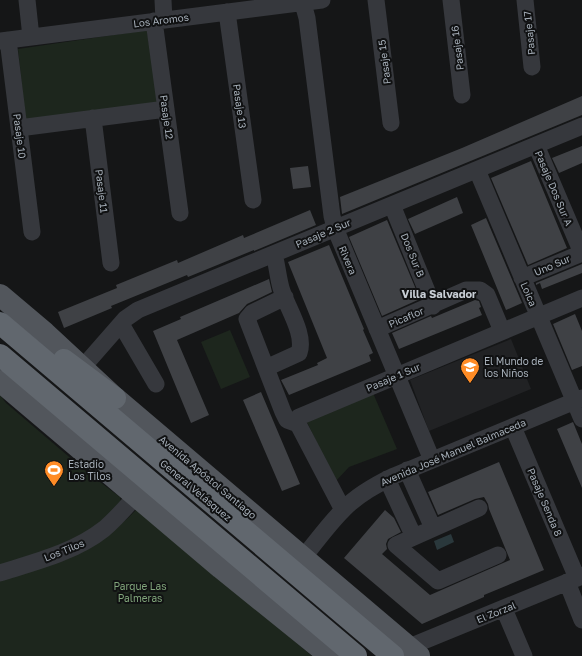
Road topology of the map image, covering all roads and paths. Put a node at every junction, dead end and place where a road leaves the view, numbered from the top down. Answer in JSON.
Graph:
{"nodes":[{"id":1,"x":27,"y":0,"type":"edge"},
{"id":2,"x":162,"y":0,"type":"edge"},
{"id":3,"x":322,"y":0,"type":"edge"},
{"id":4,"x":376,"y":0,"type":"edge"},
{"id":5,"x":451,"y":0,"type":"edge"},
{"id":6,"x":525,"y":0,"type":"edge"},
{"id":7,"x":302,"y":1,"type":"edge"},
{"id":8,"x":227,"y":12,"type":"junction"},
{"id":9,"x":159,"y":20,"type":"junction"},
{"id":10,"x":31,"y":37,"type":"junction"},
{"id":11,"x":4,"y":40,"type":"edge"},
{"id":12,"x":532,"y":67,"type":"dead end"},
{"id":13,"x":462,"y":95,"type":"dead end"},
{"id":14,"x":166,"y":110,"type":"junction"},
{"id":15,"x":93,"y":118,"type":"junction"},
{"id":16,"x":391,"y":123,"type":"dead end"},
{"id":17,"x":582,"y":126,"type":"edge"},
{"id":18,"x":19,"y":128,"type":"junction"},
{"id":19,"x":536,"y":145,"type":"junction"},
{"id":20,"x":477,"y":170,"type":"junction"},
{"id":21,"x":253,"y":200,"type":"dead end"},
{"id":22,"x":392,"y":205,"type":"junction"},
{"id":23,"x":180,"y":213,"type":"dead end"},
{"id":24,"x":335,"y":228,"type":"junction"},
{"id":25,"x":32,"y":232,"type":"dead end"},
{"id":26,"x":582,"y":253,"type":"edge"},
{"id":27,"x":274,"y":254,"type":"junction"},
{"id":28,"x":111,"y":263,"type":"dead end"},
{"id":29,"x":522,"y":278,"type":"junction"},
{"id":30,"x":0,"y":295,"type":"edge"},
{"id":31,"x":285,"y":297,"type":"junction"},
{"id":32,"x":582,"y":298,"type":"edge"},
{"id":33,"x":433,"y":306,"type":"junction"},
{"id":34,"x":0,"y":313,"type":"edge"},
{"id":35,"x":539,"y":316,"type":"junction"},
{"id":36,"x":0,"y":323,"type":"edge"},
{"id":37,"x":121,"y":324,"type":"junction"},
{"id":38,"x":377,"y":329,"type":"junction"},
{"id":39,"x":502,"y":332,"type":"junction"},
{"id":40,"x":0,"y":355,"type":"edge"},
{"id":41,"x":83,"y":367,"type":"junction"},
{"id":42,"x":266,"y":368,"type":"junction"},
{"id":43,"x":396,"y":376,"type":"junction"},
{"id":44,"x":0,"y":381,"type":"edge"},
{"id":45,"x":156,"y":384,"type":"dead end"},
{"id":46,"x":115,"y":398,"type":"junction"},
{"id":47,"x":578,"y":400,"type":"edge"},
{"id":48,"x":582,"y":419,"type":"edge"},
{"id":49,"x":298,"y":424,"type":"junction"},
{"id":50,"x":513,"y":427,"type":"junction"},
{"id":51,"x":432,"y":460,"type":"junction"},
{"id":52,"x":407,"y":470,"type":"junction"},
{"id":53,"x":387,"y":479,"type":"junction"},
{"id":54,"x":136,"y":496,"type":"junction"},
{"id":55,"x":479,"y":508,"type":"dead end"},
{"id":56,"x":343,"y":510,"type":"junction"},
{"id":57,"x":192,"y":517,"type":"junction"},
{"id":58,"x":433,"y":528,"type":"junction"},
{"id":59,"x":414,"y":537,"type":"junction"},
{"id":60,"x":498,"y":555,"type":"dead end"},
{"id":61,"x":303,"y":558,"type":"junction"},
{"id":62,"x":0,"y":573,"type":"edge"},
{"id":63,"x":575,"y":579,"type":"edge"},
{"id":64,"x":504,"y":609,"type":"junction"},
{"id":65,"x":582,"y":620,"type":"edge"},
{"id":66,"x":407,"y":653,"type":"edge"},
{"id":67,"x":330,"y":656,"type":"edge"},
{"id":68,"x":356,"y":656,"type":"edge"},
{"id":69,"x":524,"y":656,"type":"edge"}],
"edges":[{"from":1,"to":10,"type":"street"},
{"from":2,"to":9,"type":"street","name":"Pasaje 12"},
{"from":3,"to":7,"type":"street","name":"Los Aromos"},
{"from":4,"to":16,"type":"street","name":"Pasaje 15"},
{"from":5,"to":13,"type":"street","name":"Pasaje 16"},
{"from":6,"to":12,"type":"street","name":"Pasaje 17"},
{"from":7,"to":8,"type":"street","name":"Los Aromos"},
{"from":7,"to":24,"type":"street","name":"Rivera"},
{"from":8,"to":9,"type":"street","name":"Los Aromos"},
{"from":8,"to":21,"type":"street","name":"Pasaje 13"},
{"from":9,"to":10,"type":"street","name":"Los Aromos"},
{"from":9,"to":14,"type":"street","name":"Pasaje 12"},
{"from":10,"to":11,"type":"street","name":"Los Aromos"},
{"from":11,"to":18,"type":"street","name":"Pasaje 10"},
{"from":14,"to":15,"type":"street"},
{"from":14,"to":23,"type":"street","name":"Pasaje 12"},
{"from":15,"to":18,"type":"street"},
{"from":15,"to":28,"type":"street","name":"Pasaje 11"},
{"from":17,"to":19,"type":"street","name":"Pasaje 2 Sur"},
{"from":18,"to":25,"type":"street","name":"Pasaje 10"},
{"from":19,"to":20,"type":"street","name":"Pasaje 2 Sur"},
{"from":19,"to":26,"type":"street","name":"Pasaje Dos Sur A"},
{"from":20,"to":22,"type":"street","name":"Pasaje 2 Sur"},
{"from":20,"to":29,"type":"street","name":"Loica"},
{"from":22,"to":24,"type":"street","name":"Pasaje 2 Sur"},
{"from":22,"to":33,"type":"street","name":"Dos Sur B"},
{"from":24,"to":27,"type":"street","name":"Pasaje 2 Sur"},
{"from":24,"to":38,"type":"street","name":"Rivera"},
{"from":26,"to":29,"type":"street","name":"Uno Sur"},
{"from":27,"to":31,"type":"street"},
{"from":27,"to":37,"type":"street","name":"Pasaje 2 Sur"},
{"from":29,"to":35,"type":"street","name":"Loica"},
{"from":30,"to":41,"type":"main road","name":"Avenida Apóstol Santiago"},
{"from":31,"to":42,"type":"street"},
{"from":31,"to":42,"type":"street"},
{"from":32,"to":35,"type":"street","name":"Pasaje 1 Sur"},
{"from":33,"to":38,"type":"street","name":"Picaflor"},
{"from":33,"to":39,"type":"street","name":"Picaflor"},
{"from":34,"to":46,"type":"highway"},
{"from":35,"to":39,"type":"street","name":"Pasaje 1 Sur"},
{"from":35,"to":47,"type":"street","name":"Loica"},
{"from":36,"to":66,"type":"highway","name":"General Velásquez"},
{"from":37,"to":41,"type":"street","name":"Pasaje 2 Sur"},
{"from":37,"to":45,"type":"street"},
{"from":38,"to":43,"type":"street","name":"Rivera"},
{"from":39,"to":43,"type":"street","name":"Pasaje 1 Sur"},
{"from":40,"to":57,"type":"highway"},
{"from":41,"to":46,"type":"main road","name":"Avenida Apóstol Santiago"},
{"from":42,"to":49,"type":"street"},
{"from":43,"to":49,"type":"street","name":"Pasaje 1 Sur"},
{"from":43,"to":51,"type":"street","name":"Rivera"},
{"from":44,"to":54,"type":"main road"},
{"from":46,"to":61,"type":"main road","name":"Avenida Apóstol Santiago"},
{"from":47,"to":48,"type":"street","name":"Loica"},
{"from":47,"to":50,"type":"street","name":"Avenida José Manuel Balmaceda"},
{"from":49,"to":56,"type":"street"},
{"from":50,"to":51,"type":"street","name":"Avenida José Manuel Balmaceda"},
{"from":50,"to":63,"type":"street","name":"Pasaje Senda 8"},
{"from":51,"to":52,"type":"street","name":"Avenida José Manuel Balmaceda"},
{"from":52,"to":53,"type":"street","name":"Avenida José Manuel Balmaceda"},
{"from":52,"to":58,"type":"street"},
{"from":53,"to":56,"type":"street","name":"Avenida José Manuel Balmaceda"},
{"from":53,"to":59,"type":"street"},
{"from":54,"to":62,"type":"street","name":"Los Tilos"},
{"from":54,"to":67,"type":"main road"},
{"from":55,"to":58,"type":"street"},
{"from":56,"to":61,"type":"street","name":"Avenida José Manuel Balmaceda"},
{"from":57,"to":67,"type":"highway"},
{"from":57,"to":68,"type":"highway"},
{"from":58,"to":59,"type":"street"},
{"from":59,"to":60,"type":"street"},
{"from":61,"to":66,"type":"main road","name":"Avenida Apóstol Santiago"},
{"from":63,"to":64,"type":"street","name":"El Zorzal"},
{"from":63,"to":65,"type":"street","name":"Pasaje Senda 8"},
{"from":64,"to":66,"type":"street","name":"El Zorzal"},
{"from":64,"to":69,"type":"street"}]}
